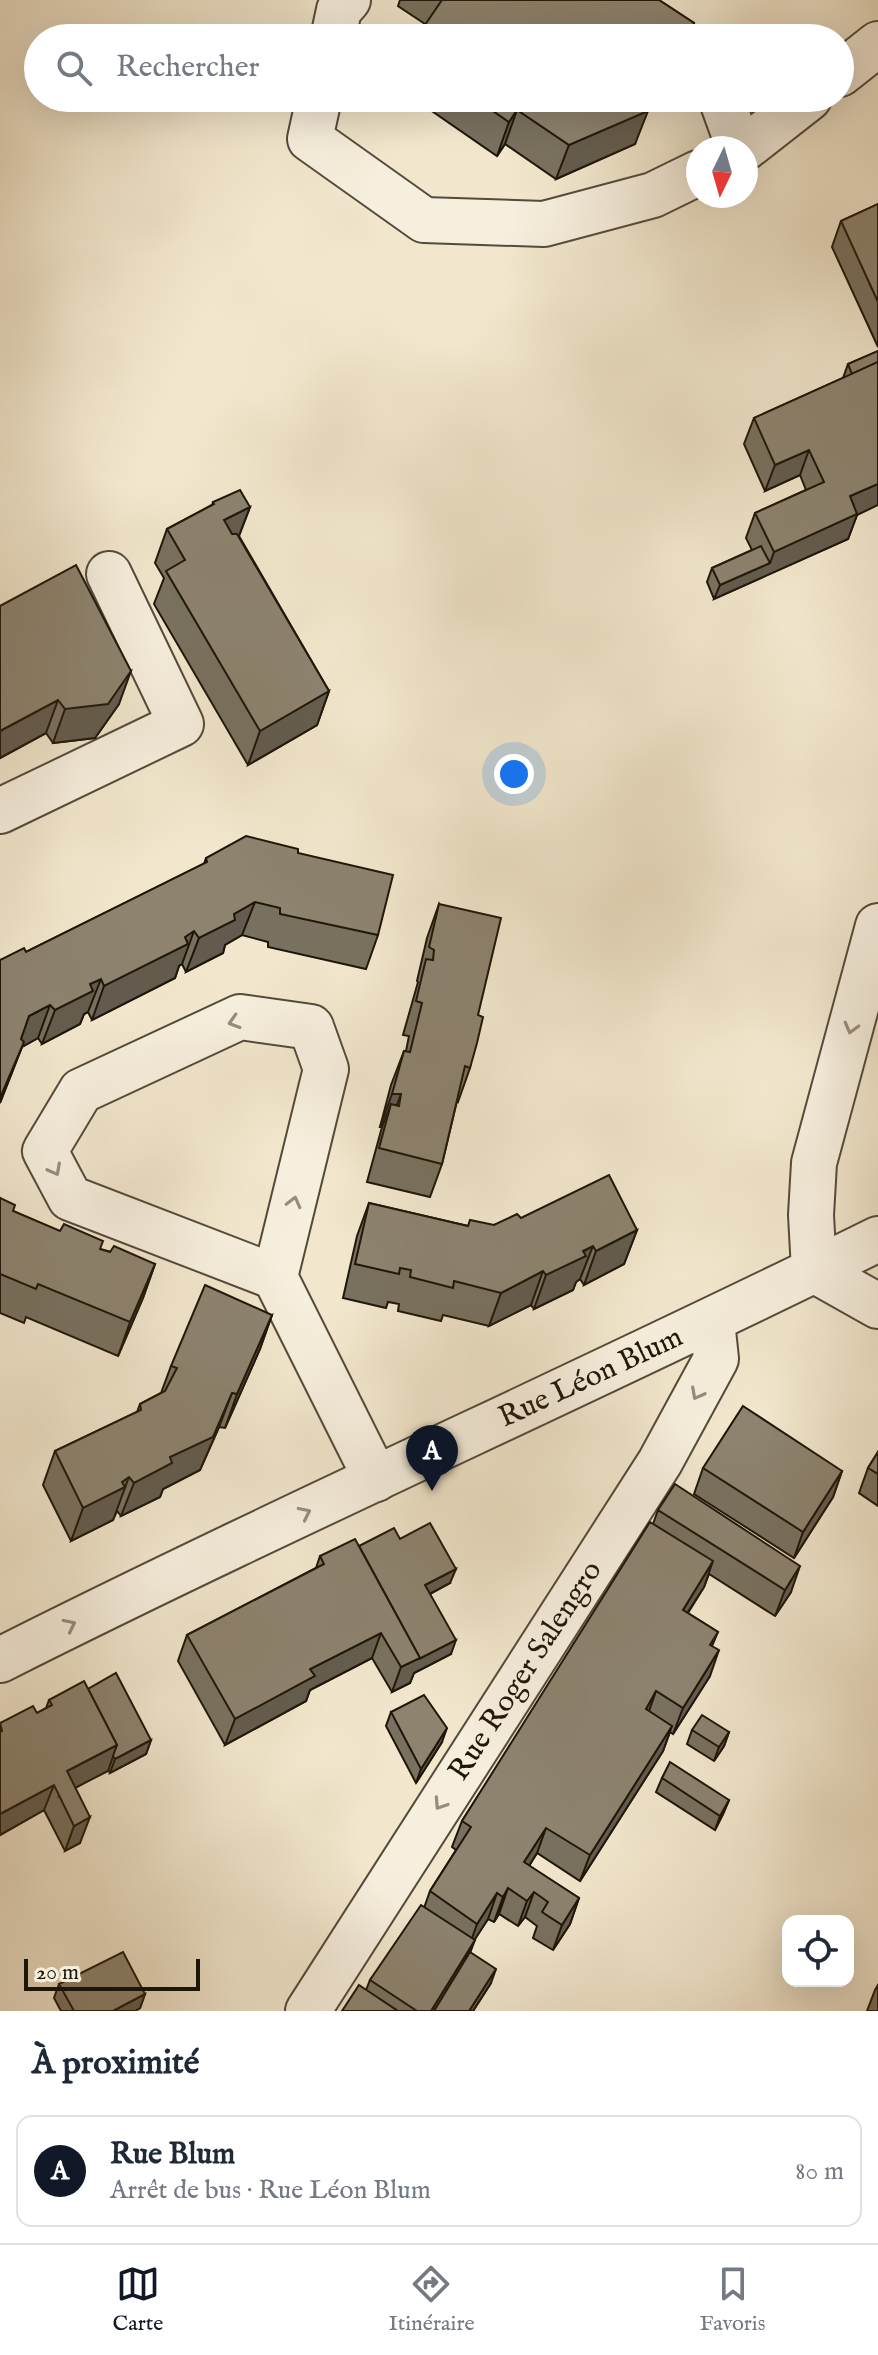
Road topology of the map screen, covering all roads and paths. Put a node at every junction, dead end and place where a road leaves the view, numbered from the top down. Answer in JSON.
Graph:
{"nodes":[{"id":1,"x":878,"y":44,"type":"edge"},
{"id":2,"x":854,"y":63,"type":"edge"},
{"id":3,"x":316,"y":112,"type":"edge"},
{"id":4,"x":727,"y":112,"type":"edge"},
{"id":5,"x":790,"y":112,"type":"edge"},
{"id":6,"x":737,"y":136,"type":"edge"},
{"id":7,"x":758,"y":136,"type":"edge"},
{"id":8,"x":686,"y":179,"type":"edge"},
{"id":9,"x":109,"y":574,"type":"dead end"},
{"id":10,"x":0,"y":811,"type":"edge"},
{"id":11,"x":878,"y":926,"type":"edge"},
{"id":12,"x":878,"y":1239,"type":"edge"},
{"id":13,"x":814,"y":1270,"type":"junction"},
{"id":14,"x":275,"y":1277,"type":"junction"},
{"id":15,"x":878,"y":1306,"type":"edge"},
{"id":16,"x":712,"y":1321,"type":"junction"},
{"id":17,"x":376,"y":1479,"type":"junction"},
{"id":18,"x":0,"y":1660,"type":"edge"},
{"id":19,"x":308,"y":2011,"type":"edge"}],
"edges":[{"from":1,"to":2,"type":"street"},
{"from":3,"to":8,"type":"street"},
{"from":4,"to":6,"type":"street"},
{"from":5,"to":7,"type":"street"},
{"from":9,"to":10,"type":"street"},
{"from":11,"to":13,"type":"street","one_way":true},
{"from":12,"to":13,"type":"street","name":"Rue Léon Blum"},
{"from":13,"to":15,"type":"street"},
{"from":13,"to":16,"type":"street","name":"Rue Léon Blum"},
{"from":14,"to":14,"type":"street","one_way":true},
{"from":14,"to":17,"type":"street"},
{"from":16,"to":17,"type":"street","name":"Rue Léon Blum"},
{"from":16,"to":19,"type":"street","name":"Rue Roger Salengro","one_way":true},
{"from":18,"to":17,"type":"street","name":"Rue Léon Blum","one_way":true}]}
